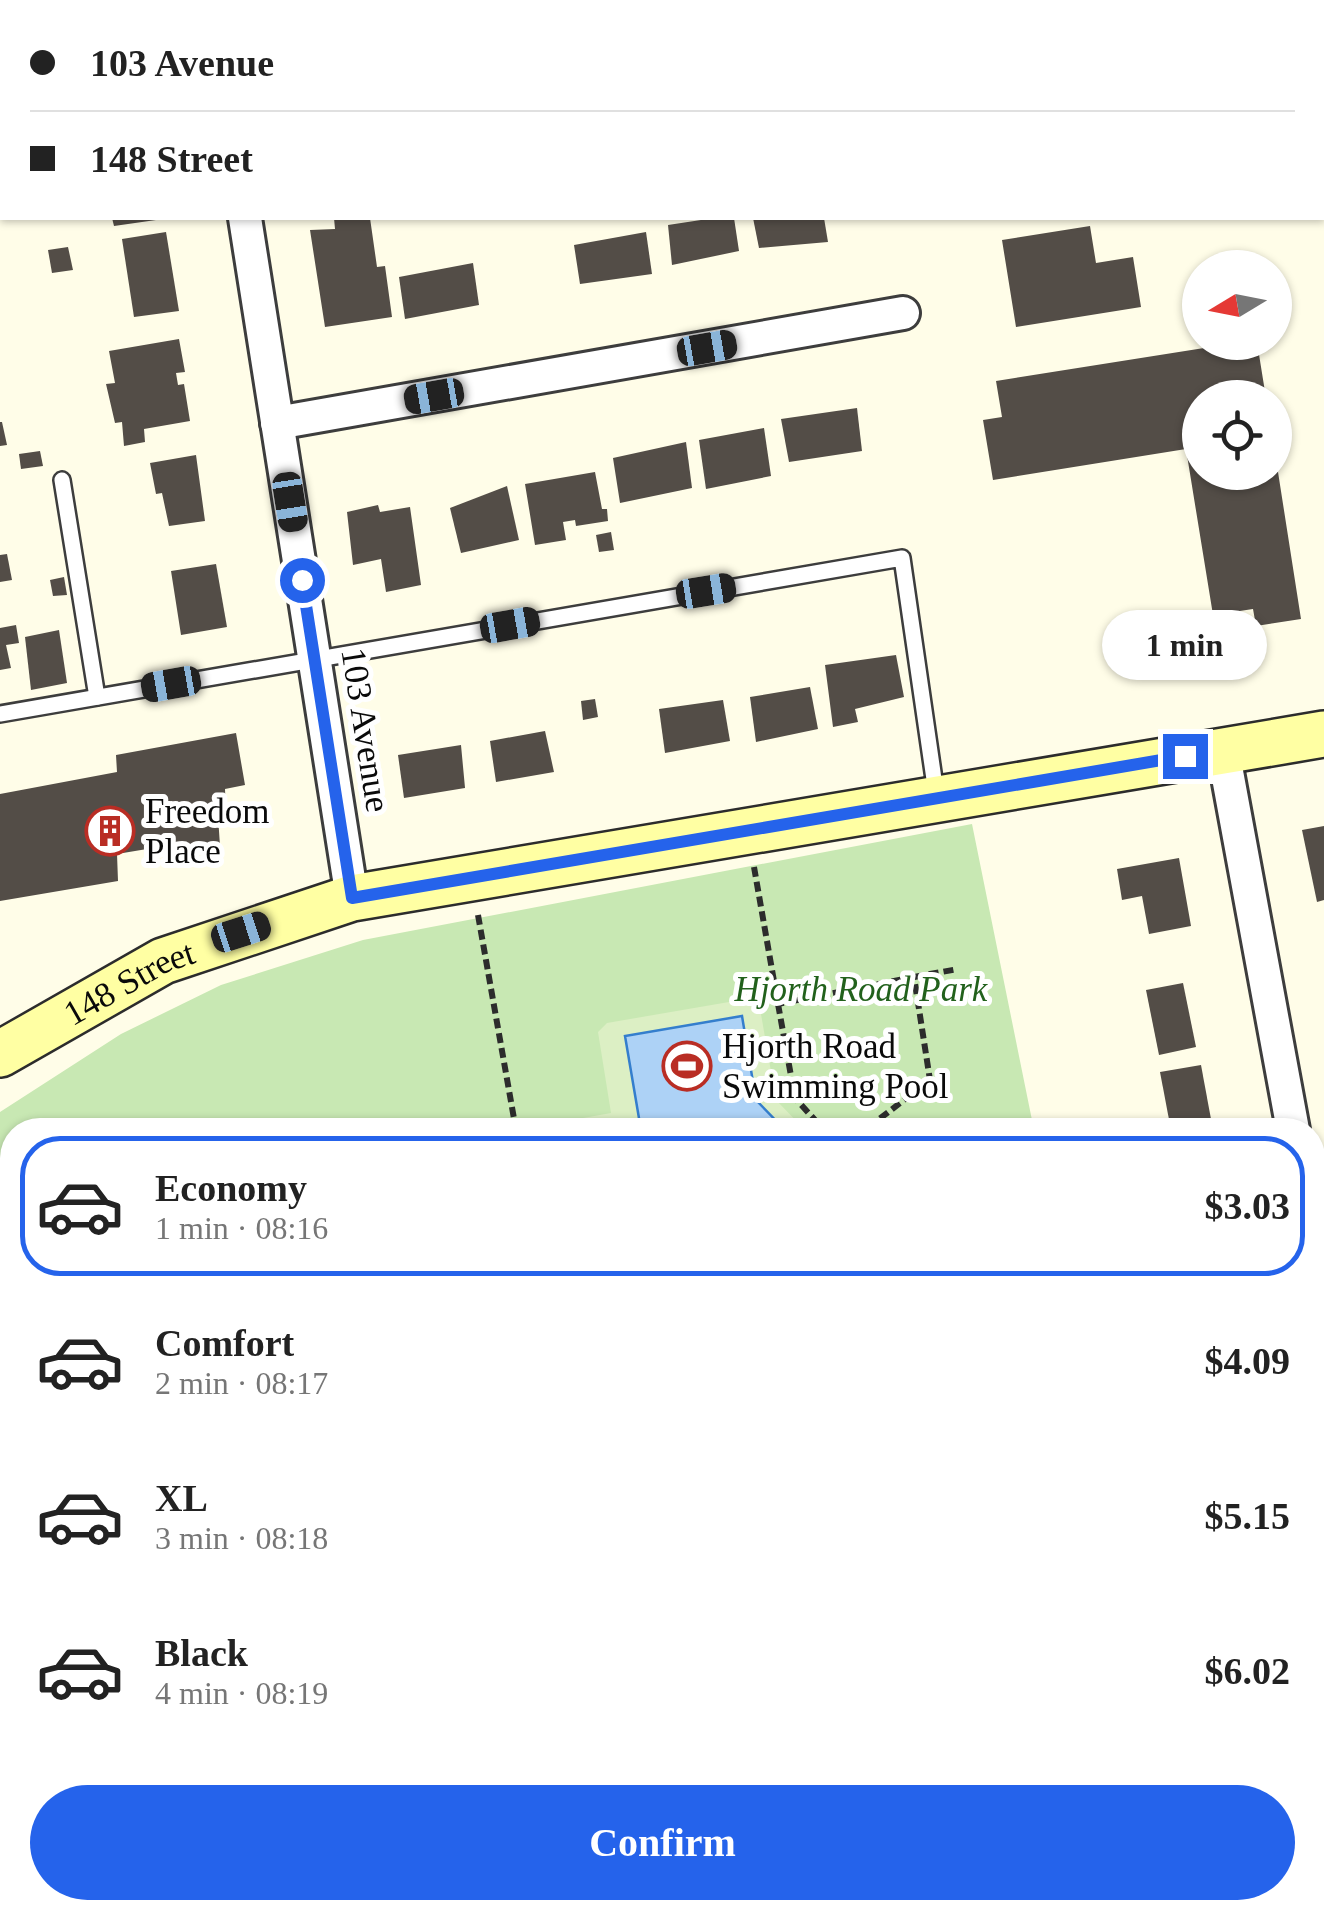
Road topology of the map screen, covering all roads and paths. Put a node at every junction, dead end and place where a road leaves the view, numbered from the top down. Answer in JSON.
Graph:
{"nodes":[{"id":1,"x":245,"y":220,"type":"edge"},
{"id":2,"x":903,"y":313,"type":"dead end"},
{"id":3,"x":278,"y":424,"type":"junction"},
{"id":4,"x":62,"y":480,"type":"dead end"},
{"id":5,"x":314,"y":658,"type":"junction"},
{"id":6,"x":97,"y":697,"type":"junction"},
{"id":7,"x":0,"y":714,"type":"edge"},
{"id":8,"x":1324,"y":734,"type":"edge"},
{"id":9,"x":1222,"y":750,"type":"junction"},
{"id":10,"x":936,"y":798,"type":"junction"},
{"id":11,"x":754,"y":866,"type":"dead end"},
{"id":12,"x":352,"y":898,"type":"junction"},
{"id":13,"x":478,"y":914,"type":"dead end"},
{"id":14,"x":958,"y":969,"type":"dead end"},
{"id":15,"x":914,"y":977,"type":"junction"},
{"id":16,"x":778,"y":1004,"type":"junction"},
{"id":17,"x":0,"y":1054,"type":"edge"},
{"id":18,"x":514,"y":1118,"type":"edge"},
{"id":19,"x":813,"y":1118,"type":"edge"},
{"id":20,"x":881,"y":1118,"type":"edge"},
{"id":21,"x":1291,"y":1118,"type":"edge"}],
"edges":[{"from":1,"to":3,"type":"street","name":"103 Avenue"},
{"from":2,"to":3,"type":"street"},
{"from":3,"to":5,"type":"street","name":"103 Avenue"},
{"from":4,"to":6,"type":"lane"},
{"from":5,"to":6,"type":"lane"},
{"from":5,"to":10,"type":"lane"},
{"from":5,"to":12,"type":"street","name":"103 Avenue"},
{"from":6,"to":7,"type":"lane"},
{"from":8,"to":9,"type":"main road","name":"148 Street"},
{"from":9,"to":10,"type":"main road","name":"148 Street"},
{"from":9,"to":21,"type":"street"},
{"from":10,"to":12,"type":"main road","name":"148 Street"},
{"from":11,"to":16,"type":"path"},
{"from":12,"to":17,"type":"main road","name":"148 Street"},
{"from":13,"to":18,"type":"path"},
{"from":14,"to":15,"type":"path"},
{"from":15,"to":16,"type":"path"},
{"from":15,"to":20,"type":"path"},
{"from":16,"to":19,"type":"path"}]}
